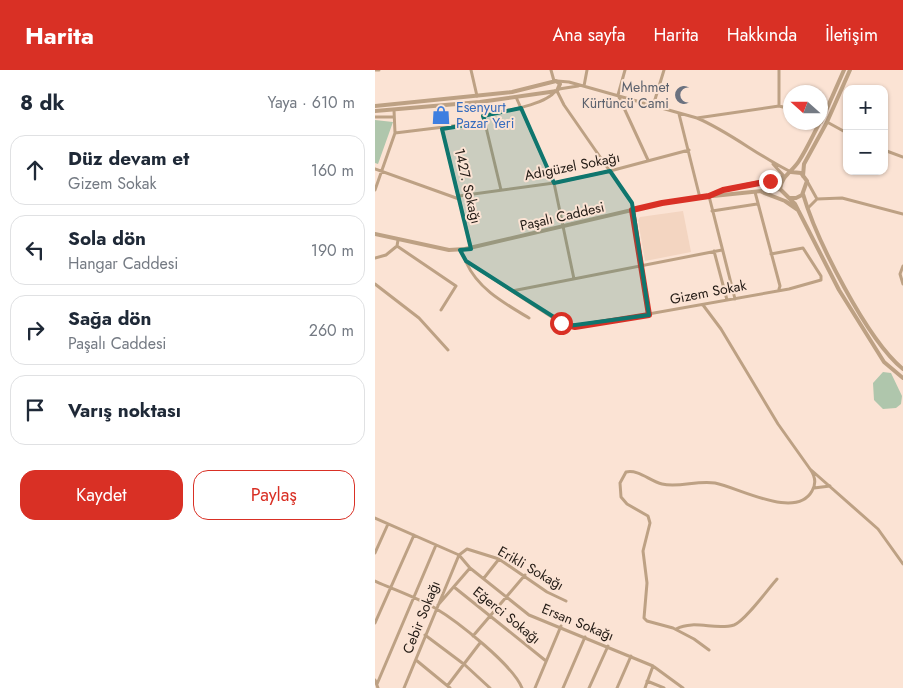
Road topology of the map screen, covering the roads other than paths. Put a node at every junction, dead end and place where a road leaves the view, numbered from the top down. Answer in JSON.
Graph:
{"nodes":[{"id":1,"x":375,"y":70,"type":"edge"},
{"id":2,"x":379,"y":70,"type":"edge"},
{"id":3,"x":471,"y":70,"type":"edge"},
{"id":4,"x":551,"y":70,"type":"edge"},
{"id":5,"x":587,"y":70,"type":"edge"},
{"id":6,"x":625,"y":70,"type":"edge"},
{"id":7,"x":664,"y":70,"type":"edge"},
{"id":8,"x":779,"y":70,"type":"edge"},
{"id":9,"x":844,"y":70,"type":"edge"},
{"id":10,"x":850,"y":70,"type":"edge"},
{"id":11,"x":555,"y":81,"type":"junction"},
{"id":12,"x":582,"y":86,"type":"junction"},
{"id":13,"x":556,"y":90,"type":"junction"},
{"id":14,"x":618,"y":95,"type":"junction"},
{"id":15,"x":477,"y":96,"type":"junction"},
{"id":16,"x":516,"y":97,"type":"junction"},
{"id":17,"x":480,"y":102,"type":"junction"},
{"id":18,"x":828,"y":105,"type":"edge"},
{"id":19,"x":375,"y":106,"type":"edge"},
{"id":20,"x":653,"y":106,"type":"junction"},
{"id":21,"x":779,"y":106,"type":"junction"},
{"id":22,"x":783,"y":107,"type":"edge"},
{"id":23,"x":521,"y":108,"type":"junction"},
{"id":24,"x":394,"y":110,"type":"junction"},
{"id":25,"x":375,"y":111,"type":"edge"},
{"id":26,"x":679,"y":113,"type":"junction"},
{"id":27,"x":483,"y":116,"type":"junction"},
{"id":28,"x":375,"y":117,"type":"edge"},
{"id":29,"x":395,"y":117,"type":"junction"},
{"id":30,"x":697,"y":118,"type":"junction"},
{"id":31,"x":828,"y":120,"type":"edge"},
{"id":32,"x":485,"y":122,"type":"junction"},
{"id":33,"x":828,"y":123,"type":"edge"},
{"id":34,"x":443,"y":129,"type":"junction"},
{"id":35,"x":816,"y":130,"type":"edge"},
{"id":36,"x":823,"y":130,"type":"edge"},
{"id":37,"x":843,"y":131,"type":"edge"},
{"id":38,"x":395,"y":133,"type":"junction"},
{"id":39,"x":689,"y":150,"type":"junction"},
{"id":40,"x":888,"y":151,"type":"edge"},
{"id":41,"x":903,"y":157,"type":"edge"},
{"id":42,"x":648,"y":160,"type":"junction"},
{"id":43,"x":771,"y":162,"type":"junction"},
{"id":44,"x":375,"y":169,"type":"edge"},
{"id":45,"x":382,"y":170,"type":"junction"},
{"id":46,"x":610,"y":171,"type":"junction"},
{"id":47,"x":791,"y":172,"type":"junction"},
{"id":48,"x":784,"y":176,"type":"junction"},
{"id":49,"x":803,"y":176,"type":"junction"},
{"id":50,"x":807,"y":181,"type":"junction"},
{"id":51,"x":554,"y":183,"type":"junction"},
{"id":52,"x":780,"y":189,"type":"junction"},
{"id":53,"x":375,"y":190,"type":"edge"},
{"id":54,"x":501,"y":190,"type":"junction"},
{"id":55,"x":757,"y":191,"type":"junction"},
{"id":56,"x":803,"y":194,"type":"junction"},
{"id":57,"x":709,"y":196,"type":"junction"},
{"id":58,"x":459,"y":198,"type":"junction"},
{"id":59,"x":700,"y":198,"type":"junction"},
{"id":60,"x":789,"y":198,"type":"junction"},
{"id":61,"x":817,"y":199,"type":"junction"},
{"id":62,"x":757,"y":204,"type":"junction"},
{"id":63,"x":808,"y":208,"type":"junction"},
{"id":64,"x":632,"y":210,"type":"junction"},
{"id":65,"x":799,"y":210,"type":"junction"},
{"id":66,"x":712,"y":211,"type":"junction"},
{"id":67,"x":903,"y":214,"type":"edge"},
{"id":68,"x":563,"y":226,"type":"junction"},
{"id":69,"x":375,"y":234,"type":"edge"},
{"id":70,"x":398,"y":240,"type":"junction"},
{"id":71,"x":397,"y":246,"type":"junction"},
{"id":72,"x":471,"y":248,"type":"junction"},
{"id":73,"x":460,"y":250,"type":"junction"},
{"id":74,"x":722,"y":250,"type":"junction"},
{"id":75,"x":714,"y":251,"type":"junction"},
{"id":76,"x":771,"y":254,"type":"junction"},
{"id":77,"x":375,"y":258,"type":"edge"},
{"id":78,"x":465,"y":261,"type":"junction"},
{"id":79,"x":641,"y":266,"type":"junction"},
{"id":80,"x":903,"y":266,"type":"edge"},
{"id":81,"x":574,"y":279,"type":"junction"},
{"id":82,"x":375,"y":284,"type":"edge"},
{"id":83,"x":903,"y":284,"type":"edge"},
{"id":84,"x":778,"y":289,"type":"junction"},
{"id":85,"x":512,"y":291,"type":"junction"},
{"id":86,"x":735,"y":299,"type":"junction"},
{"id":87,"x":727,"y":300,"type":"junction"},
{"id":88,"x":703,"y":305,"type":"junction"},
{"id":89,"x":441,"y":310,"type":"dead end"},
{"id":90,"x":649,"y":315,"type":"junction"},
{"id":91,"x":529,"y":318,"type":"dead end"},
{"id":92,"x":448,"y":350,"type":"dead end"},
{"id":93,"x":903,"y":369,"type":"edge"},
{"id":94,"x":903,"y":378,"type":"edge"},
{"id":95,"x":810,"y":469,"type":"junction"},
{"id":96,"x":830,"y":486,"type":"junction"},
{"id":97,"x":813,"y":489,"type":"junction"},
{"id":98,"x":375,"y":518,"type":"edge"},
{"id":99,"x":388,"y":524,"type":"junction"},
{"id":100,"x":414,"y":535,"type":"junction"},
{"id":101,"x":436,"y":545,"type":"junction"},
{"id":102,"x":375,"y":553,"type":"edge"},
{"id":103,"x":459,"y":555,"type":"junction"},
{"id":104,"x":499,"y":559,"type":"junction"},
{"id":105,"x":903,"y":564,"type":"edge"},
{"id":106,"x":470,"y":568,"type":"junction"},
{"id":107,"x":525,"y":575,"type":"junction"},
{"id":108,"x":484,"y":578,"type":"junction"},
{"id":109,"x":777,"y":579,"type":"dead end"},
{"id":110,"x":375,"y":581,"type":"edge"},
{"id":111,"x":453,"y":587,"type":"junction"},
{"id":112,"x":390,"y":588,"type":"junction"},
{"id":113,"x":507,"y":596,"type":"junction"},
{"id":114,"x":413,"y":598,"type":"junction"},
{"id":115,"x":566,"y":601,"type":"dead end"},
{"id":116,"x":435,"y":608,"type":"junction"},
{"id":117,"x":490,"y":616,"type":"junction"},
{"id":118,"x":375,"y":623,"type":"edge"},
{"id":119,"x":561,"y":626,"type":"junction"},
{"id":120,"x":676,"y":629,"type":"junction"},
{"id":121,"x":425,"y":634,"type":"junction"},
{"id":122,"x":473,"y":636,"type":"junction"},
{"id":123,"x":585,"y":636,"type":"junction"},
{"id":124,"x":480,"y":643,"type":"junction"},
{"id":125,"x":608,"y":646,"type":"junction"},
{"id":126,"x":709,"y":650,"type":"dead end"},
{"id":127,"x":631,"y":656,"type":"junction"},
{"id":128,"x":416,"y":660,"type":"junction"},
{"id":129,"x":546,"y":661,"type":"junction"},
{"id":130,"x":465,"y":665,"type":"junction"},
{"id":131,"x":653,"y":666,"type":"junction"},
{"id":132,"x":647,"y":681,"type":"junction"},
{"id":133,"x":377,"y":684,"type":"edge"},
{"id":134,"x":405,"y":686,"type":"edge"},
{"id":135,"x":449,"y":687,"type":"edge"},
{"id":136,"x":410,"y":688,"type":"edge"},
{"id":137,"x":490,"y":688,"type":"edge"},
{"id":138,"x":522,"y":688,"type":"edge"},
{"id":139,"x":535,"y":688,"type":"edge"},
{"id":140,"x":563,"y":688,"type":"edge"},
{"id":141,"x":589,"y":688,"type":"edge"},
{"id":142,"x":617,"y":688,"type":"edge"},
{"id":143,"x":645,"y":688,"type":"edge"},
{"id":144,"x":664,"y":688,"type":"edge"},
{"id":145,"x":683,"y":688,"type":"edge"}],
"edges":[{"from":1,"to":2,"type":"street"},
{"from":3,"to":15,"type":"street"},
{"from":4,"to":11,"type":"street"},
{"from":5,"to":12,"type":"street"},
{"from":6,"to":14,"type":"street"},
{"from":7,"to":20,"type":"street"},
{"from":8,"to":21,"type":"street"},
{"from":9,"to":18,"type":"street"},
{"from":10,"to":31,"type":"street"},
{"from":11,"to":12,"type":"street"},
{"from":11,"to":13,"type":"street"},
{"from":11,"to":13,"type":"street"},
{"from":11,"to":15,"type":"street"},
{"from":12,"to":13,"type":"street"},
{"from":12,"to":14,"type":"street"},
{"from":13,"to":16,"type":"street"},
{"from":13,"to":23,"type":"street"},
{"from":13,"to":46,"type":"street"},
{"from":14,"to":20,"type":"street"},
{"from":14,"to":42,"type":"street"},
{"from":15,"to":19,"type":"street"},
{"from":16,"to":17,"type":"street"},
{"from":16,"to":23,"type":"street"},
{"from":17,"to":24,"type":"street"},
{"from":17,"to":27,"type":"street"},
{"from":20,"to":26,"type":"street"},
{"from":21,"to":22,"type":"street"},
{"from":21,"to":30,"type":"street"},
{"from":23,"to":27,"type":"street"},
{"from":23,"to":51,"type":"street"},
{"from":24,"to":25,"type":"street"},
{"from":24,"to":29,"type":"street"},
{"from":26,"to":30,"type":"street"},
{"from":26,"to":39,"type":"street"},
{"from":27,"to":32,"type":"street"},
{"from":28,"to":29,"type":"street"},
{"from":29,"to":38,"type":"street"},
{"from":30,"to":43,"type":"street"},
{"from":32,"to":34,"type":"street"},
{"from":32,"to":54,"type":"street"},
{"from":33,"to":37,"type":"street"},
{"from":34,"to":38,"type":"street"},
{"from":34,"to":58,"type":"street","name":"1427. Sokağı"},
{"from":35,"to":47,"type":"street"},
{"from":36,"to":49,"type":"street"},
{"from":38,"to":45,"type":"street"},
{"from":39,"to":42,"type":"street","name":"Adıgüzel Sokağı"},
{"from":39,"to":59,"type":"street"},
{"from":40,"to":41,"type":"street"},
{"from":42,"to":46,"type":"street","name":"Adıgüzel Sokağı"},
{"from":43,"to":47,"type":"street"},
{"from":43,"to":48,"type":"street"},
{"from":44,"to":45,"type":"street"},
{"from":45,"to":53,"type":"street"},
{"from":45,"to":58,"type":"street"},
{"from":46,"to":51,"type":"street","name":"Adıgüzel Sokağı"},
{"from":46,"to":64,"type":"street"},
{"from":47,"to":48,"type":"street"},
{"from":47,"to":49,"type":"street"},
{"from":48,"to":52,"type":"street"},
{"from":48,"to":57,"type":"street","name":"Paşalı Caddesi"},
{"from":49,"to":50,"type":"street"},
{"from":50,"to":56,"type":"street"},
{"from":50,"to":61,"type":"street"},
{"from":51,"to":54,"type":"street","name":"Adıgüzel Sokağı"},
{"from":51,"to":68,"type":"street"},
{"from":52,"to":55,"type":"street"},
{"from":52,"to":60,"type":"street"},
{"from":54,"to":58,"type":"street","name":"Adıgüzel Sokağı"},
{"from":55,"to":57,"type":"street"},
{"from":55,"to":62,"type":"street"},
{"from":55,"to":65,"type":"street"},
{"from":56,"to":60,"type":"street"},
{"from":56,"to":63,"type":"street"},
{"from":57,"to":59,"type":"street","name":"Paşalı Caddesi"},
{"from":57,"to":66,"type":"street"},
{"from":58,"to":72,"type":"street","name":"1427. Sokağı"},
{"from":59,"to":64,"type":"street","name":"Paşalı Caddesi"},
{"from":60,"to":65,"type":"street"},
{"from":61,"to":63,"type":"street"},
{"from":61,"to":67,"type":"street"},
{"from":62,"to":66,"type":"street"},
{"from":62,"to":76,"type":"street"},
{"from":63,"to":93,"type":"street"},
{"from":64,"to":68,"type":"street","name":"Paşalı Caddesi"},
{"from":64,"to":79,"type":"street"},
{"from":65,"to":94,"type":"street"},
{"from":66,"to":74,"type":"street"},
{"from":68,"to":72,"type":"street","name":"Paşalı Caddesi"},
{"from":68,"to":81,"type":"street"},
{"from":69,"to":70,"type":"street","name":"Paşalı Caddesi"},
{"from":70,"to":71,"type":"street"},
{"from":70,"to":73,"type":"street","name":"Paşalı Caddesi"},
{"from":71,"to":77,"type":"street"},
{"from":71,"to":89,"type":"street"},
{"from":72,"to":73,"type":"street","name":"Paşalı Caddesi"},
{"from":73,"to":78,"type":"street"},
{"from":74,"to":75,"type":"street"},
{"from":74,"to":86,"type":"street"},
{"from":75,"to":79,"type":"street"},
{"from":75,"to":87,"type":"street"},
{"from":76,"to":84,"type":"street"},
{"from":76,"to":84,"type":"street","name":"Gizem Sokak"},
{"from":78,"to":85,"type":"street","name":"Gizem Sokak"},
{"from":78,"to":91,"type":"street"},
{"from":79,"to":81,"type":"street"},
{"from":79,"to":90,"type":"street"},
{"from":80,"to":83,"type":"street"},
{"from":81,"to":85,"type":"street"},
{"from":82,"to":92,"type":"street"},
{"from":84,"to":86,"type":"street","name":"Gizem Sokak"},
{"from":85,"to":90,"type":"street","name":"Gizem Sokak"},
{"from":86,"to":87,"type":"street","name":"Gizem Sokak"},
{"from":87,"to":88,"type":"street","name":"Gizem Sokak"},
{"from":88,"to":90,"type":"street","name":"Gizem Sokak"},
{"from":88,"to":95,"type":"street"},
{"from":95,"to":96,"type":"street"},
{"from":95,"to":97,"type":"street"},
{"from":96,"to":97,"type":"street"},
{"from":96,"to":105,"type":"street"},
{"from":97,"to":120,"type":"street"},
{"from":98,"to":99,"type":"street"},
{"from":99,"to":100,"type":"street"},
{"from":99,"to":102,"type":"street"},
{"from":100,"to":101,"type":"street"},
{"from":100,"to":112,"type":"street"},
{"from":101,"to":103,"type":"street"},
{"from":101,"to":114,"type":"street"},
{"from":103,"to":104,"type":"street","name":"Erikli Sokağı"},
{"from":103,"to":106,"type":"street","name":"Ersan Sokağı"},
{"from":103,"to":116,"type":"street","name":"Cebir Sokağı"},
{"from":104,"to":107,"type":"street","name":"Erikli Sokağı"},
{"from":104,"to":108,"type":"street"},
{"from":106,"to":108,"type":"street","name":"Ersan Sokağı"},
{"from":106,"to":111,"type":"street"},
{"from":107,"to":113,"type":"street"},
{"from":107,"to":115,"type":"street","name":"Erikli Sokağı"},
{"from":108,"to":113,"type":"street","name":"Ersan Sokağı"},
{"from":109,"to":120,"type":"street"},
{"from":110,"to":112,"type":"street"},
{"from":111,"to":116,"type":"street"},
{"from":111,"to":117,"type":"street","name":"Eğerci Sokağı"},
{"from":112,"to":114,"type":"street"},
{"from":112,"to":118,"type":"street"},
{"from":113,"to":117,"type":"street"},
{"from":113,"to":119,"type":"street","name":"Ersan Sokağı"},
{"from":114,"to":116,"type":"street"},
{"from":114,"to":133,"type":"street"},
{"from":116,"to":121,"type":"street","name":"Cebir Sokağı"},
{"from":116,"to":122,"type":"street"},
{"from":117,"to":122,"type":"street"},
{"from":117,"to":129,"type":"street","name":"Eğerci Sokağı"},
{"from":119,"to":123,"type":"street","name":"Ersan Sokağı"},
{"from":119,"to":129,"type":"street"},
{"from":120,"to":126,"type":"street"},
{"from":121,"to":128,"type":"street","name":"Cebir Sokağı"},
{"from":121,"to":130,"type":"street"},
{"from":122,"to":124,"type":"street"},
{"from":123,"to":125,"type":"street","name":"Ersan Sokağı"},
{"from":123,"to":140,"type":"street"},
{"from":124,"to":130,"type":"street"},
{"from":124,"to":138,"type":"street"},
{"from":125,"to":127,"type":"street","name":"Ersan Sokağı"},
{"from":125,"to":141,"type":"street"},
{"from":127,"to":131,"type":"street","name":"Ersan Sokağı"},
{"from":127,"to":142,"type":"street"},
{"from":128,"to":134,"type":"street","name":"Cebir Sokağı"},
{"from":128,"to":135,"type":"street"},
{"from":129,"to":139,"type":"street"},
{"from":130,"to":135,"type":"street"},
{"from":130,"to":137,"type":"street"},
{"from":131,"to":132,"type":"street"},
{"from":131,"to":145,"type":"street","name":"Ersan Sokağı"},
{"from":132,"to":143,"type":"street"},
{"from":132,"to":144,"type":"street"},
{"from":134,"to":136,"type":"street"}]}
